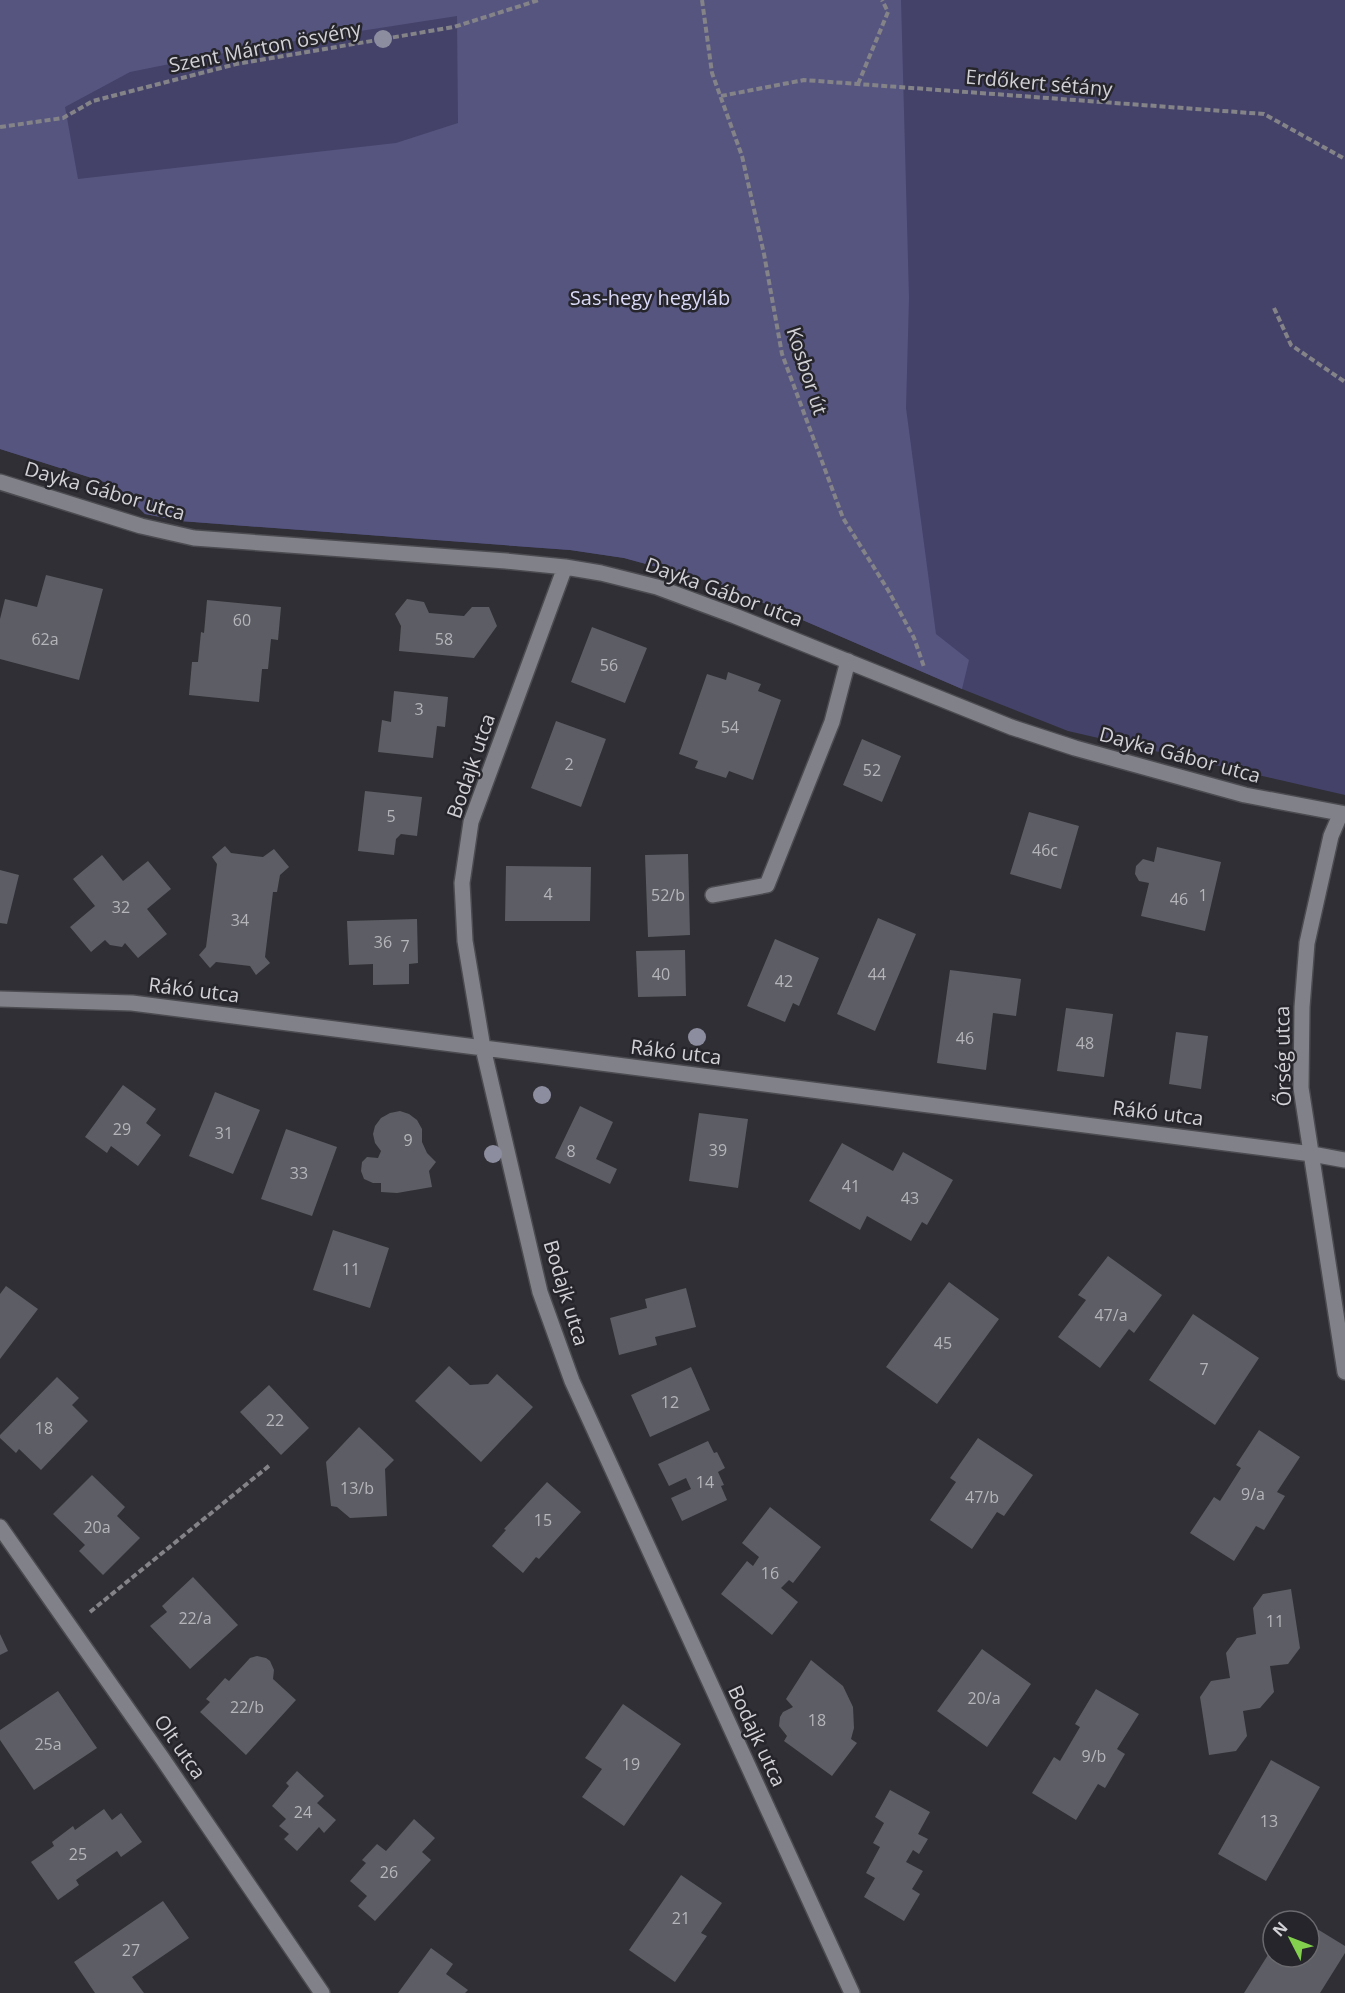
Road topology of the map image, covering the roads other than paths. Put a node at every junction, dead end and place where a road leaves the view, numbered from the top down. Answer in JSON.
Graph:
{"nodes":[{"id":1,"x":0,"y":482,"type":"edge"},
{"id":2,"x":565,"y":567,"type":"junction"},
{"id":3,"x":848,"y":661,"type":"junction"},
{"id":4,"x":1343,"y":814,"type":"edge"},
{"id":5,"x":713,"y":896,"type":"dead end"},
{"id":6,"x":0,"y":999,"type":"edge"},
{"id":7,"x":483,"y":1048,"type":"junction"},
{"id":8,"x":1312,"y":1154,"type":"junction"},
{"id":9,"x":1345,"y":1160,"type":"edge"},
{"id":10,"x":1345,"y":1372,"type":"edge"},
{"id":11,"x":0,"y":1527,"type":"edge"},
{"id":12,"x":322,"y":1993,"type":"edge"},
{"id":13,"x":852,"y":1993,"type":"edge"}],
"edges":[{"from":1,"to":2,"type":"street","name":"Dayka Gábor utca"},
{"from":2,"to":3,"type":"street","name":"Dayka Gábor utca"},
{"from":2,"to":7,"type":"street","name":"Bodajk utca"},
{"from":3,"to":4,"type":"street","name":"Dayka Gábor utca"},
{"from":3,"to":5,"type":"street"},
{"from":4,"to":8,"type":"street","name":"Őrség utca"},
{"from":6,"to":7,"type":"street","name":"Rákó utca"},
{"from":7,"to":8,"type":"street","name":"Rákó utca"},
{"from":7,"to":13,"type":"street","name":"Bodajk utca"},
{"from":8,"to":9,"type":"street","name":"Rákó utca"},
{"from":8,"to":10,"type":"street","name":"Őrség utca"},
{"from":11,"to":12,"type":"street","name":"Olt utca"}]}
